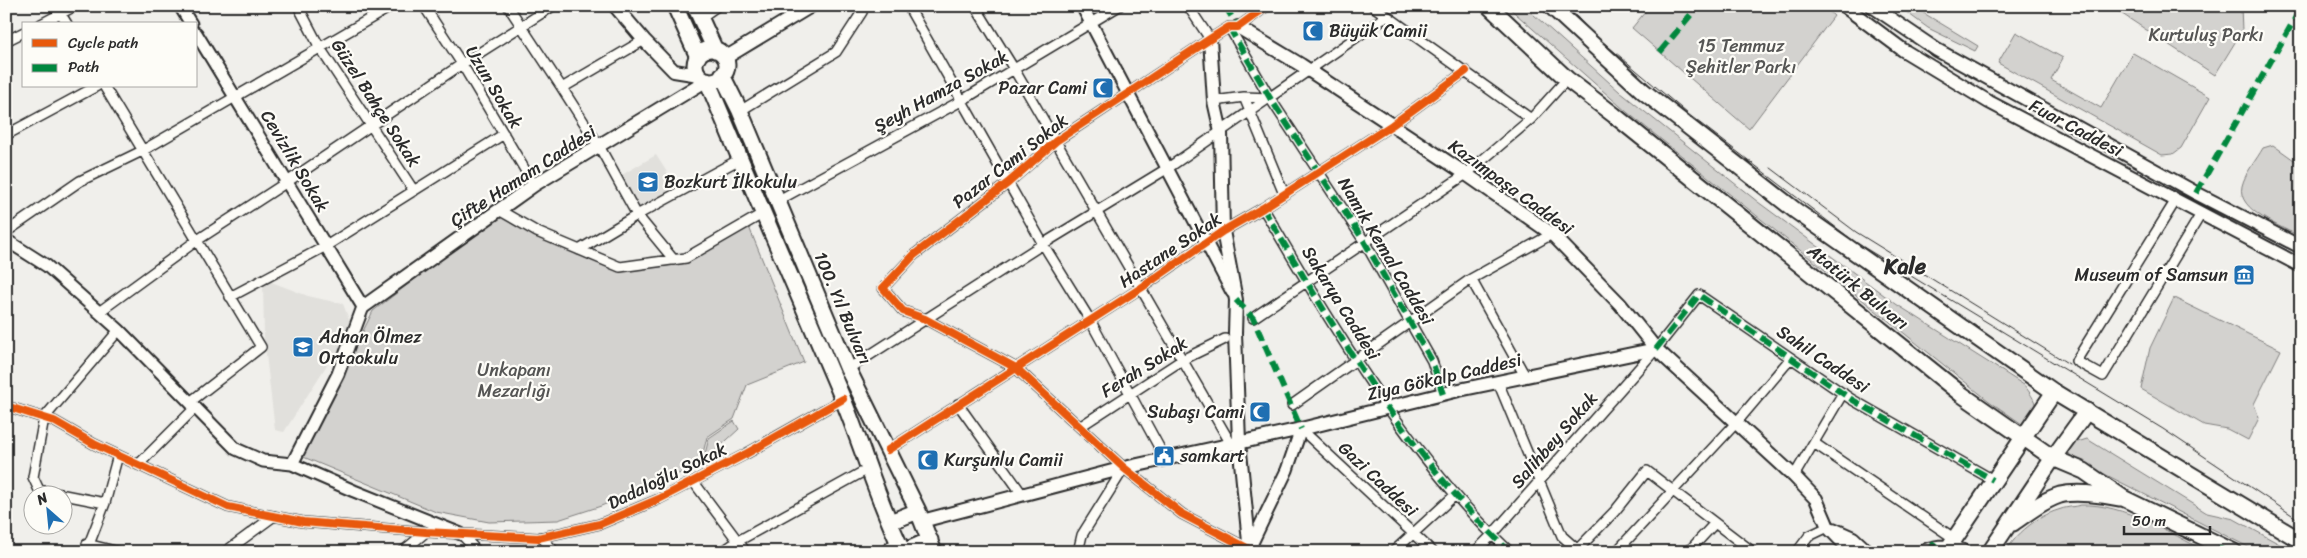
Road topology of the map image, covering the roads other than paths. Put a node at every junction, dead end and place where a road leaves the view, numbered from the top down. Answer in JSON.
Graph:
{"nodes":[{"id":1,"x":75,"y":6,"type":"edge"},
{"id":2,"x":180,"y":6,"type":"edge"},
{"id":3,"x":298,"y":6,"type":"edge"},
{"id":4,"x":392,"y":6,"type":"edge"},
{"id":5,"x":424,"y":6,"type":"edge"},
{"id":6,"x":508,"y":6,"type":"edge"},
{"id":7,"x":553,"y":6,"type":"edge"},
{"id":8,"x":615,"y":6,"type":"edge"},
{"id":9,"x":675,"y":6,"type":"edge"},
{"id":10,"x":717,"y":6,"type":"edge"},
{"id":11,"x":811,"y":6,"type":"edge"},
{"id":12,"x":863,"y":6,"type":"edge"},
{"id":13,"x":908,"y":6,"type":"edge"},
{"id":14,"x":975,"y":6,"type":"edge"},
{"id":15,"x":1082,"y":6,"type":"edge"},
{"id":16,"x":1119,"y":6,"type":"edge"},
{"id":17,"x":1188,"y":6,"type":"edge"},
{"id":18,"x":1267,"y":6,"type":"edge"},
{"id":19,"x":1373,"y":6,"type":"edge"},
{"id":20,"x":1488,"y":6,"type":"edge"},
{"id":21,"x":1551,"y":6,"type":"edge"},
{"id":22,"x":1844,"y":6,"type":"edge"},
{"id":23,"x":1872,"y":6,"type":"edge"},
{"id":24,"x":58,"y":10,"type":"edge"},
{"id":25,"x":697,"y":12,"type":"edge"},
{"id":26,"x":1387,"y":16,"type":"junction"},
{"id":27,"x":43,"y":22,"type":"edge"},
{"id":28,"x":66,"y":22,"type":"edge"},
{"id":29,"x":190,"y":22,"type":"edge"},
{"id":30,"x":1092,"y":24,"type":"junction"},
{"id":31,"x":522,"y":27,"type":"junction"},
{"id":32,"x":1234,"y":27,"type":"junction"},
{"id":33,"x":22,"y":33,"type":"edge"},
{"id":34,"x":198,"y":36,"type":"edge"},
{"id":35,"x":1210,"y":39,"type":"junction"},
{"id":36,"x":644,"y":40,"type":"junction"},
{"id":37,"x":6,"y":41,"type":"edge"},
{"id":38,"x":320,"y":48,"type":"junction"},
{"id":39,"x":720,"y":54,"type":"junction"},
{"id":40,"x":698,"y":56,"type":"junction"},
{"id":41,"x":462,"y":64,"type":"junction"},
{"id":42,"x":1014,"y":69,"type":"junction"},
{"id":43,"x":1310,"y":71,"type":"junction"},
{"id":44,"x":1466,"y":71,"type":"junction"},
{"id":45,"x":722,"y":76,"type":"junction"},
{"id":46,"x":703,"y":78,"type":"junction"},
{"id":47,"x":1567,"y":79,"type":"junction"},
{"id":48,"x":93,"y":88,"type":"edge"},
{"id":49,"x":105,"y":88,"type":"edge"},
{"id":50,"x":562,"y":88,"type":"junction"},
{"id":51,"x":1128,"y":92,"type":"junction"},
{"id":52,"x":236,"y":97,"type":"junction"},
{"id":53,"x":1244,"y":97,"type":"junction"},
{"id":54,"x":1270,"y":98,"type":"junction"},
{"id":55,"x":961,"y":101,"type":"junction"},
{"id":56,"x":1214,"y":101,"type":"junction"},
{"id":57,"x":740,"y":111,"type":"junction"},
{"id":58,"x":1249,"y":112,"type":"junction"},
{"id":59,"x":1531,"y":118,"type":"junction"},
{"id":60,"x":1392,"y":125,"type":"junction"},
{"id":61,"x":371,"y":126,"type":"junction"},
{"id":62,"x":1221,"y":132,"type":"junction"},
{"id":63,"x":504,"y":134,"type":"junction"},
{"id":64,"x":6,"y":135,"type":"edge"},
{"id":65,"x":1056,"y":141,"type":"junction"},
{"id":66,"x":600,"y":146,"type":"junction"},
{"id":67,"x":142,"y":151,"type":"junction"},
{"id":68,"x":740,"y":159,"type":"junction"},
{"id":69,"x":1168,"y":168,"type":"junction"},
{"id":70,"x":1320,"y":171,"type":"junction"},
{"id":71,"x":1466,"y":174,"type":"junction"},
{"id":72,"x":287,"y":182,"type":"junction"},
{"id":73,"x":1008,"y":183,"type":"junction"},
{"id":74,"x":534,"y":185,"type":"junction"},
{"id":75,"x":414,"y":191,"type":"junction"},
{"id":76,"x":1284,"y":194,"type":"junction"},
{"id":77,"x":2176,"y":200,"type":"junction"},
{"id":78,"x":777,"y":201,"type":"junction"},
{"id":79,"x":1263,"y":208,"type":"junction"},
{"id":80,"x":498,"y":210,"type":"junction"},
{"id":81,"x":1096,"y":212,"type":"junction"},
{"id":82,"x":637,"y":214,"type":"junction"},
{"id":83,"x":762,"y":214,"type":"junction"},
{"id":84,"x":2201,"y":214,"type":"junction"},
{"id":85,"x":1223,"y":231,"type":"junction"},
{"id":86,"x":6,"y":232,"type":"edge"},
{"id":87,"x":1552,"y":234,"type":"junction"},
{"id":88,"x":6,"y":240,"type":"edge"},
{"id":89,"x":196,"y":241,"type":"junction"},
{"id":90,"x":1364,"y":241,"type":"junction"},
{"id":91,"x":1208,"y":243,"type":"junction"},
{"id":92,"x":1043,"y":244,"type":"junction"},
{"id":93,"x":326,"y":246,"type":"junction"},
{"id":94,"x":2301,"y":247,"type":"edge"},
{"id":95,"x":579,"y":250,"type":"junction"},
{"id":96,"x":674,"y":260,"type":"junction"},
{"id":97,"x":2301,"y":266,"type":"edge"},
{"id":98,"x":1471,"y":279,"type":"junction"},
{"id":99,"x":1306,"y":280,"type":"junction"},
{"id":100,"x":1141,"y":288,"type":"junction"},
{"id":101,"x":230,"y":296,"type":"junction"},
{"id":102,"x":1236,"y":300,"type":"junction"},
{"id":103,"x":363,"y":307,"type":"junction"},
{"id":104,"x":99,"y":312,"type":"junction"},
{"id":105,"x":1253,"y":318,"type":"dead end"},
{"id":106,"x":925,"y":319,"type":"junction"},
{"id":107,"x":1090,"y":320,"type":"junction"},
{"id":108,"x":1410,"y":323,"type":"junction"},
{"id":109,"x":119,"y":330,"type":"junction"},
{"id":110,"x":1225,"y":338,"type":"dead end"},
{"id":111,"x":1656,"y":349,"type":"junction"},
{"id":112,"x":1791,"y":358,"type":"junction"},
{"id":113,"x":1182,"y":360,"type":"junction"},
{"id":114,"x":1358,"y":360,"type":"junction"},
{"id":115,"x":1016,"y":368,"type":"junction"},
{"id":116,"x":848,"y":369,"type":"junction"},
{"id":117,"x":1525,"y":376,"type":"junction"},
{"id":118,"x":1498,"y":382,"type":"junction"},
{"id":119,"x":2054,"y":392,"type":"junction"},
{"id":120,"x":1843,"y":393,"type":"junction"},
{"id":121,"x":1443,"y":394,"type":"junction"},
{"id":122,"x":1129,"y":395,"type":"junction"},
{"id":123,"x":843,"y":399,"type":"junction"},
{"id":124,"x":193,"y":404,"type":"junction"},
{"id":125,"x":958,"y":404,"type":"junction"},
{"id":126,"x":1292,"y":405,"type":"dead end"},
{"id":127,"x":6,"y":406,"type":"edge"},
{"id":128,"x":1388,"y":407,"type":"junction"},
{"id":129,"x":2087,"y":411,"type":"junction"},
{"id":130,"x":44,"y":418,"type":"junction"},
{"id":131,"x":1736,"y":423,"type":"junction"},
{"id":132,"x":1081,"y":426,"type":"junction"},
{"id":133,"x":1301,"y":429,"type":"junction"},
{"id":134,"x":2024,"y":438,"type":"junction"},
{"id":135,"x":1235,"y":443,"type":"junction"},
{"id":136,"x":1814,"y":443,"type":"junction"},
{"id":137,"x":888,"y":450,"type":"junction"},
{"id":138,"x":118,"y":455,"type":"junction"},
{"id":139,"x":2053,"y":458,"type":"junction"},
{"id":140,"x":1166,"y":460,"type":"junction"},
{"id":141,"x":292,"y":464,"type":"junction"},
{"id":142,"x":138,"y":465,"type":"junction"},
{"id":143,"x":1124,"y":468,"type":"junction"},
{"id":144,"x":868,"y":469,"type":"junction"},
{"id":145,"x":1794,"y":476,"type":"junction"},
{"id":146,"x":1993,"y":480,"type":"junction"},
{"id":147,"x":693,"y":481,"type":"junction"},
{"id":148,"x":1539,"y":482,"type":"junction"},
{"id":149,"x":1672,"y":491,"type":"junction"},
{"id":150,"x":1022,"y":494,"type":"junction"},
{"id":151,"x":1454,"y":496,"type":"junction"},
{"id":152,"x":2123,"y":498,"type":"junction"},
{"id":153,"x":105,"y":503,"type":"junction"},
{"id":154,"x":274,"y":516,"type":"junction"},
{"id":155,"x":920,"y":516,"type":"junction"},
{"id":156,"x":890,"y":522,"type":"junction"},
{"id":157,"x":1715,"y":523,"type":"junction"},
{"id":158,"x":1828,"y":527,"type":"junction"},
{"id":159,"x":2006,"y":528,"type":"junction"},
{"id":160,"x":426,"y":532,"type":"junction"},
{"id":161,"x":461,"y":534,"type":"junction"},
{"id":162,"x":1414,"y":534,"type":"junction"},
{"id":163,"x":1492,"y":535,"type":"junction"},
{"id":164,"x":541,"y":537,"type":"junction"},
{"id":165,"x":738,"y":541,"type":"junction"},
{"id":166,"x":2301,"y":542,"type":"edge"},
{"id":167,"x":932,"y":546,"type":"edge"},
{"id":168,"x":1955,"y":546,"type":"edge"},
{"id":169,"x":87,"y":548,"type":"edge"},
{"id":170,"x":898,"y":549,"type":"edge"},
{"id":171,"x":1246,"y":551,"type":"edge"},
{"id":172,"x":1578,"y":551,"type":"edge"},
{"id":173,"x":119,"y":552,"type":"edge"},
{"id":174,"x":226,"y":552,"type":"edge"},
{"id":175,"x":402,"y":552,"type":"edge"},
{"id":176,"x":478,"y":552,"type":"edge"},
{"id":177,"x":555,"y":552,"type":"edge"},
{"id":178,"x":722,"y":552,"type":"edge"},
{"id":179,"x":746,"y":552,"type":"edge"},
{"id":180,"x":1078,"y":552,"type":"edge"},
{"id":181,"x":1272,"y":552,"type":"edge"},
{"id":182,"x":1393,"y":552,"type":"edge"},
{"id":183,"x":1433,"y":552,"type":"edge"},
{"id":184,"x":1475,"y":552,"type":"edge"},
{"id":185,"x":1510,"y":552,"type":"edge"},
{"id":186,"x":1616,"y":552,"type":"edge"},
{"id":187,"x":1688,"y":552,"type":"edge"},
{"id":188,"x":1753,"y":552,"type":"edge"},
{"id":189,"x":1797,"y":552,"type":"edge"},
{"id":190,"x":1852,"y":552,"type":"edge"},
{"id":191,"x":1868,"y":552,"type":"edge"},
{"id":192,"x":1925,"y":552,"type":"edge"},
{"id":193,"x":1990,"y":552,"type":"edge"},
{"id":194,"x":2234,"y":552,"type":"edge"}],
"edges":[{"from":1,"to":24,"type":"street"},
{"from":2,"to":29,"type":"street"},
{"from":3,"to":38,"type":"street","name":"Güzel Bahçe Sokak"},
{"from":4,"to":38,"type":"street"},
{"from":5,"to":41,"type":"street","name":"Uzun Sokak"},
{"from":6,"to":31,"type":"street"},
{"from":7,"to":31,"type":"street"},
{"from":8,"to":36,"type":"main road"},
{"from":9,"to":40,"type":"main road"},
{"from":10,"to":25,"type":"street"},
{"from":11,"to":39,"type":"main road"},
{"from":12,"to":57,"type":"street"},
{"from":13,"to":55,"type":"street"},
{"from":14,"to":42,"type":"street"},
{"from":15,"to":30,"type":"street"},
{"from":16,"to":30,"type":"street","name":"Şeyh Hamza Sokak"},
{"from":17,"to":35,"type":"street"},
{"from":18,"to":32,"type":"street","name":"Pazar Cami Sokak"},
{"from":19,"to":26,"type":"street"},
{"from":20,"to":47,"type":"main road","name":"Atatürk Bulvarı"},
{"from":21,"to":119,"type":"main road","name":"Atatürk Bulvarı"},
{"from":22,"to":77,"type":"main road","name":"Fuar Caddesi"},
{"from":23,"to":94,"type":"main road","name":"Fuar Caddesi"},
{"from":24,"to":27,"type":"street"},
{"from":24,"to":28,"type":"street"},
{"from":25,"to":39,"type":"main road"},
{"from":26,"to":43,"type":"street"},
{"from":26,"to":44,"type":"street"},
{"from":30,"to":42,"type":"street","name":"Şeyh Hamza Sokak"},
{"from":30,"to":51,"type":"street"},
{"from":31,"to":41,"type":"street"},
{"from":31,"to":50,"type":"street"},
{"from":32,"to":35,"type":"street","name":"Pazar Cami Sokak"},
{"from":32,"to":43,"type":"main road","name":"Kazımpaşa Caddesi"},
{"from":32,"to":54,"type":"street","name":"Namık Kemal Caddesi"},
{"from":33,"to":37,"type":"street"},
{"from":34,"to":52,"type":"street","name":"Cevizlik Sokak"},
{"from":35,"to":51,"type":"street","name":"Pazar Cami Sokak"},
{"from":35,"to":56,"type":"main road"},
{"from":36,"to":46,"type":"main road"},
{"from":36,"to":50,"type":"street"},
{"from":38,"to":52,"type":"street"},
{"from":38,"to":61,"type":"street","name":"Güzel Bahçe Sokak"},
{"from":39,"to":40,"type":"main road"},
{"from":39,"to":45,"type":"main road"},
{"from":40,"to":46,"type":"main road"},
{"from":41,"to":61,"type":"street"},
{"from":41,"to":63,"type":"street","name":"Uzun Sokak"},
{"from":42,"to":55,"type":"street","name":"Şeyh Hamza Sokak"},
{"from":42,"to":65,"type":"street"},
{"from":43,"to":54,"type":"street"},
{"from":43,"to":60,"type":"main road","name":"Kazımpaşa Caddesi"},
{"from":44,"to":59,"type":"street"},
{"from":44,"to":60,"type":"street","name":"Hastane Sokak"},
{"from":45,"to":46,"type":"main road"},
{"from":45,"to":57,"type":"main road","name":"100. Yıl Bulvarı"},
{"from":46,"to":66,"type":"main road","name":"Çifte Hamam Caddesi"},
{"from":46,"to":68,"type":"main road","name":"100. Yıl Bulvarı"},
{"from":47,"to":59,"type":"street"},
{"from":47,"to":134,"type":"main road","name":"Atatürk Bulvarı"},
{"from":48,"to":64,"type":"street"},
{"from":49,"to":67,"type":"street"},
{"from":50,"to":66,"type":"street"},
{"from":51,"to":65,"type":"street","name":"Pazar Cami Sokak"},
{"from":51,"to":69,"type":"street"},
{"from":52,"to":67,"type":"street"},
{"from":52,"to":72,"type":"street","name":"Cevizlik Sokak"},
{"from":53,"to":54,"type":"street"},
{"from":53,"to":56,"type":"street"},
{"from":53,"to":58,"type":"street"},
{"from":54,"to":58,"type":"street"},
{"from":54,"to":70,"type":"street","name":"Namık Kemal Caddesi"},
{"from":55,"to":73,"type":"street"},
{"from":55,"to":78,"type":"street","name":"Şeyh Hamza Sokak"},
{"from":56,"to":62,"type":"main road"},
{"from":57,"to":78,"type":"main road","name":"100. Yıl Bulvarı"},
{"from":58,"to":62,"type":"street"},
{"from":58,"to":76,"type":"street"},
{"from":59,"to":71,"type":"street"},
{"from":60,"to":70,"type":"street","name":"Hastane Sokak"},
{"from":60,"to":71,"type":"main road","name":"Kazımpaşa Caddesi"},
{"from":61,"to":72,"type":"street"},
{"from":61,"to":75,"type":"street","name":"Güzel Bahçe Sokak"},
{"from":62,"to":69,"type":"street"},
{"from":62,"to":85,"type":"main road"},
{"from":63,"to":74,"type":"street","name":"Uzun Sokak"},
{"from":63,"to":75,"type":"street"},
{"from":65,"to":73,"type":"street","name":"Pazar Cami Sokak"},
{"from":65,"to":81,"type":"street"},
{"from":66,"to":74,"type":"main road","name":"Çifte Hamam Caddesi"},
{"from":66,"to":82,"type":"street"},
{"from":67,"to":86,"type":"street"},
{"from":67,"to":89,"type":"street"},
{"from":68,"to":82,"type":"street"},
{"from":68,"to":83,"type":"main road","name":"100. Yıl Bulvarı"},
{"from":69,"to":81,"type":"street"},
{"from":69,"to":91,"type":"street"},
{"from":70,"to":76,"type":"street","name":"Hastane Sokak"},
{"from":70,"to":90,"type":"street","name":"Namık Kemal Caddesi"},
{"from":71,"to":87,"type":"main road","name":"Kazımpaşa Caddesi"},
{"from":71,"to":90,"type":"street"},
{"from":72,"to":89,"type":"street"},
{"from":72,"to":93,"type":"street","name":"Cevizlik Sokak"},
{"from":73,"to":92,"type":"street"},
{"from":73,"to":106,"type":"street","name":"Pazar Cami Sokak"},
{"from":74,"to":80,"type":"main road","name":"Çifte Hamam Caddesi"},
{"from":75,"to":93,"type":"street"},
{"from":76,"to":79,"type":"street","name":"Hastane Sokak"},
{"from":77,"to":84,"type":"main road","name":"Fuar Caddesi"},
{"from":77,"to":84,"type":"street"},
{"from":78,"to":116,"type":"main road","name":"100. Yıl Bulvarı"},
{"from":79,"to":85,"type":"street","name":"Hastane Sokak"},
{"from":79,"to":99,"type":"street","name":"Sakarya Caddesi"},
{"from":80,"to":95,"type":"street"},
{"from":80,"to":103,"type":"main road","name":"Çifte Hamam Caddesi"},
{"from":81,"to":92,"type":"street"},
{"from":81,"to":100,"type":"street"},
{"from":82,"to":95,"type":"street"},
{"from":82,"to":96,"type":"street"},
{"from":83,"to":96,"type":"street"},
{"from":83,"to":123,"type":"main road","name":"100. Yıl Bulvarı"},
{"from":84,"to":97,"type":"main road","name":"Fuar Caddesi"},
{"from":85,"to":91,"type":"street","name":"Hastane Sokak"},
{"from":85,"to":102,"type":"main road"},
{"from":87,"to":98,"type":"street"},
{"from":87,"to":111,"type":"main road","name":"Kazımpaşa Caddesi"},
{"from":88,"to":104,"type":"street"},
{"from":89,"to":101,"type":"street"},
{"from":89,"to":104,"type":"street"},
{"from":90,"to":99,"type":"street"},
{"from":90,"to":108,"type":"street","name":"Namık Kemal Caddesi"},
{"from":91,"to":100,"type":"street","name":"Hastane Sokak"},
{"from":91,"to":102,"type":"street"},
{"from":92,"to":106,"type":"street"},
{"from":92,"to":107,"type":"street"},
{"from":93,"to":101,"type":"street"},
{"from":93,"to":103,"type":"street","name":"Cevizlik Sokak"},
{"from":95,"to":96,"type":"street"},
{"from":98,"to":108,"type":"street"},
{"from":98,"to":117,"type":"street"},
{"from":99,"to":105,"type":"street"},
{"from":99,"to":114,"type":"street","name":"Sakarya Caddesi"},
{"from":100,"to":107,"type":"street","name":"Hastane Sokak"},
{"from":100,"to":113,"type":"street"},
{"from":101,"to":124,"type":"street"},
{"from":102,"to":135,"type":"main road"},
{"from":103,"to":141,"type":"street"},
{"from":104,"to":109,"type":"street"},
{"from":106,"to":115,"type":"street"},
{"from":106,"to":116,"type":"street"},
{"from":107,"to":115,"type":"street","name":"Hastane Sokak"},
{"from":107,"to":122,"type":"street"},
{"from":108,"to":114,"type":"street"},
{"from":108,"to":121,"type":"street","name":"Namık Kemal Caddesi"},
{"from":109,"to":124,"type":"street"},
{"from":109,"to":130,"type":"street"},
{"from":110,"to":113,"type":"street","name":"Ferah Sokak"},
{"from":111,"to":112,"type":"street","name":"Sahil Caddesi"},
{"from":111,"to":117,"type":"main road","name":"Ziya Gökalp Caddesi"},
{"from":111,"to":131,"type":"main road","name":"Kazımpaşa Caddesi"},
{"from":111,"to":148,"type":"street","name":"Salihbey Sokak"},
{"from":112,"to":120,"type":"street","name":"Sahil Caddesi"},
{"from":112,"to":131,"type":"street"},
{"from":113,"to":122,"type":"street","name":"Ferah Sokak"},
{"from":113,"to":135,"type":"street"},
{"from":114,"to":126,"type":"street"},
{"from":114,"to":128,"type":"street","name":"Sakarya Caddesi"},
{"from":115,"to":125,"type":"street","name":"Hastane Sokak"},
{"from":115,"to":132,"type":"street"},
{"from":116,"to":137,"type":"main road","name":"100. Yıl Bulvarı"},
{"from":117,"to":118,"type":"main road","name":"Ziya Gökalp Caddesi"},
{"from":118,"to":121,"type":"main road","name":"Ziya Gökalp Caddesi"},
{"from":118,"to":148,"type":"street"},
{"from":119,"to":129,"type":"main road","name":"Atatürk Bulvarı"},
{"from":119,"to":134,"type":"main road"},
{"from":120,"to":136,"type":"street"},
{"from":120,"to":146,"type":"street","name":"Sahil Caddesi"},
{"from":121,"to":128,"type":"main road","name":"Ziya Gökalp Caddesi"},
{"from":122,"to":132,"type":"street","name":"Ferah Sokak"},
{"from":122,"to":140,"type":"street"},
{"from":123,"to":144,"type":"main road","name":"100. Yıl Bulvarı"},
{"from":123,"to":147,"type":"street","name":"Dadaloğlu Sokak"},
{"from":124,"to":141,"type":"street"},
{"from":124,"to":142,"type":"street"},
{"from":125,"to":137,"type":"street","name":"Hastane Sokak"},
{"from":125,"to":150,"type":"street"},
{"from":127,"to":130,"type":"street","name":"Dadaloğlu Sokak"},
{"from":128,"to":133,"type":"main road","name":"Ziya Gökalp Caddesi"},
{"from":128,"to":151,"type":"street","name":"Sakarya Caddesi"},
{"from":129,"to":139,"type":"main road"},
{"from":129,"to":166,"type":"main road","name":"Atatürk Bulvarı"},
{"from":130,"to":138,"type":"street","name":"Dadaloğlu Sokak"},
{"from":130,"to":153,"type":"street"},
{"from":131,"to":145,"type":"main road","name":"Kazımpaşa Caddesi"},
{"from":131,"to":149,"type":"street"},
{"from":132,"to":143,"type":"street"},
{"from":133,"to":135,"type":"main road","name":"Ziya Gökalp Caddesi"},
{"from":133,"to":162,"type":"street","name":"Gazi Caddesi"},
{"from":133,"to":171,"type":"street"},
{"from":134,"to":139,"type":"main road","name":"Atatürk Bulvarı"},
{"from":134,"to":146,"type":"main road"},
{"from":135,"to":140,"type":"main road","name":"Ziya Gökalp Caddesi"},
{"from":135,"to":171,"type":"main road"},
{"from":136,"to":145,"type":"street"},
{"from":136,"to":168,"type":"street"},
{"from":137,"to":155,"type":"main road","name":"100. Yıl Bulvarı"},
{"from":138,"to":142,"type":"street","name":"Dadaloğlu Sokak"},
{"from":138,"to":153,"type":"street"},
{"from":139,"to":152,"type":"main road","name":"Atatürk Bulvarı"},
{"from":139,"to":159,"type":"main road"},
{"from":140,"to":143,"type":"main road","name":"Ziya Gökalp Caddesi"},
{"from":141,"to":161,"type":"street"},
{"from":142,"to":154,"type":"street","name":"Dadaloğlu Sokak"},
{"from":143,"to":150,"type":"main road","name":"Ziya Gökalp Caddesi"},
{"from":143,"to":171,"type":"street"},
{"from":143,"to":180,"type":"street"},
{"from":144,"to":156,"type":"main road","name":"100. Yıl Bulvarı"},
{"from":144,"to":165,"type":"street"},
{"from":145,"to":158,"type":"main road","name":"Kazımpaşa Caddesi"},
{"from":146,"to":168,"type":"main road"},
{"from":147,"to":164,"type":"street","name":"Dadaloğlu Sokak"},
{"from":147,"to":165,"type":"street"},
{"from":148,"to":163,"type":"street","name":"Salihbey Sokak"},
{"from":148,"to":172,"type":"street"},
{"from":149,"to":157,"type":"street"},
{"from":149,"to":172,"type":"street"},
{"from":149,"to":186,"type":"street"},
{"from":150,"to":155,"type":"main road","name":"Ziya Gökalp Caddesi"},
{"from":151,"to":162,"type":"street"},
{"from":151,"to":163,"type":"street","name":"Sakarya Caddesi"},
{"from":152,"to":159,"type":"main road"},
{"from":152,"to":194,"type":"main road","name":"Atatürk Bulvarı"},
{"from":153,"to":169,"type":"street"},
{"from":154,"to":160,"type":"street","name":"Dadaloğlu Sokak"},
{"from":154,"to":174,"type":"street"},
{"from":155,"to":156,"type":"main road"},
{"from":155,"to":167,"type":"main road","name":"100. Yıl Bulvarı"},
{"from":156,"to":170,"type":"main road","name":"100. Yıl Bulvarı"},
{"from":157,"to":187,"type":"street"},
{"from":157,"to":188,"type":"street"},
{"from":158,"to":189,"type":"street"},
{"from":158,"to":190,"type":"main road","name":"Kazımpaşa Caddesi"},
{"from":158,"to":191,"type":"main road"},
{"from":159,"to":193,"type":"main road"},
{"from":160,"to":161,"type":"street","name":"Dadaloğlu Sokak"},
{"from":160,"to":175,"type":"street"},
{"from":161,"to":164,"type":"street","name":"Dadaloğlu Sokak"},
{"from":161,"to":176,"type":"street"},
{"from":162,"to":182,"type":"street"},
{"from":162,"to":183,"type":"street","name":"Gazi Caddesi"},
{"from":163,"to":184,"type":"street","name":"Salihbey Sokak"},
{"from":163,"to":185,"type":"street","name":"Sakarya Caddesi"},
{"from":164,"to":177,"type":"street"},
{"from":165,"to":178,"type":"street"},
{"from":165,"to":179,"type":"street"},
{"from":167,"to":170,"type":"main road"},
{"from":168,"to":192,"type":"main road"},
{"from":169,"to":173,"type":"street"},
{"from":171,"to":181,"type":"street"}]}
